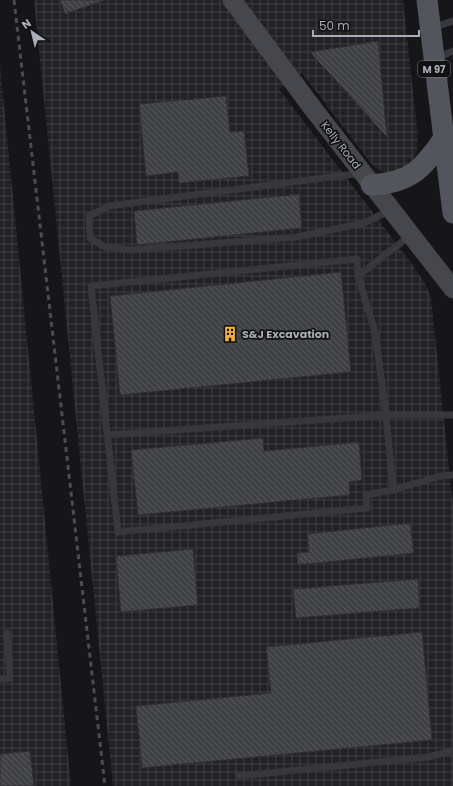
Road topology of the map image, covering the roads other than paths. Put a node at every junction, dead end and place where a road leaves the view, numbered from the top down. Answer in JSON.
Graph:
{"nodes":[{"id":1,"x":232,"y":0,"type":"edge"},
{"id":2,"x":427,"y":0,"type":"edge"},
{"id":3,"x":453,"y":21,"type":"edge"},
{"id":4,"x":430,"y":29,"type":"junction"},
{"id":5,"x":453,"y":51,"type":"edge"},
{"id":6,"x":433,"y":60,"type":"junction"},
{"id":7,"x":444,"y":138,"type":"junction"},
{"id":8,"x":367,"y":179,"type":"junction"},
{"id":9,"x":451,"y":189,"type":"edge"},
{"id":10,"x":391,"y":210,"type":"junction"},
{"id":11,"x":453,"y":213,"type":"edge"},
{"id":12,"x":411,"y":235,"type":"junction"},
{"id":13,"x":358,"y":276,"type":"junction"},
{"id":14,"x":453,"y":289,"type":"edge"},
{"id":15,"x":453,"y":415,"type":"edge"},
{"id":16,"x":386,"y":416,"type":"junction"},
{"id":17,"x":107,"y":435,"type":"junction"},
{"id":18,"x":453,"y":475,"type":"edge"},
{"id":19,"x":393,"y":490,"type":"junction"},
{"id":20,"x":8,"y":633,"type":"dead end"},
{"id":21,"x":0,"y":679,"type":"edge"},
{"id":22,"x":453,"y":751,"type":"edge"},
{"id":23,"x":239,"y":776,"type":"dead end"}],
"edges":[{"from":1,"to":8,"type":"street","name":"Kelly Road"},
{"from":2,"to":4,"type":"main road","number":"M 97"},
{"from":3,"to":4,"type":"lane"},
{"from":4,"to":6,"type":"main road","number":"M 97"},
{"from":5,"to":6,"type":"lane"},
{"from":6,"to":7,"type":"main road","number":"M 97"},
{"from":7,"to":8,"type":"main road"},
{"from":7,"to":9,"type":"main road","number":"M 97"},
{"from":8,"to":10,"type":"street","name":"Kelly Road"},
{"from":8,"to":10,"type":"lane"},
{"from":9,"to":11,"type":"main road","number":"M 97"},
{"from":10,"to":12,"type":"street","name":"Kelly Road"},
{"from":12,"to":13,"type":"lane"},
{"from":12,"to":14,"type":"street","name":"Kelly Road"},
{"from":13,"to":16,"type":"lane"},
{"from":13,"to":17,"type":"lane"},
{"from":15,"to":16,"type":"lane"},
{"from":16,"to":17,"type":"lane"},
{"from":16,"to":19,"type":"lane"},
{"from":17,"to":19,"type":"lane"},
{"from":18,"to":19,"type":"lane"},
{"from":20,"to":21,"type":"lane"},
{"from":22,"to":23,"type":"lane"}]}
